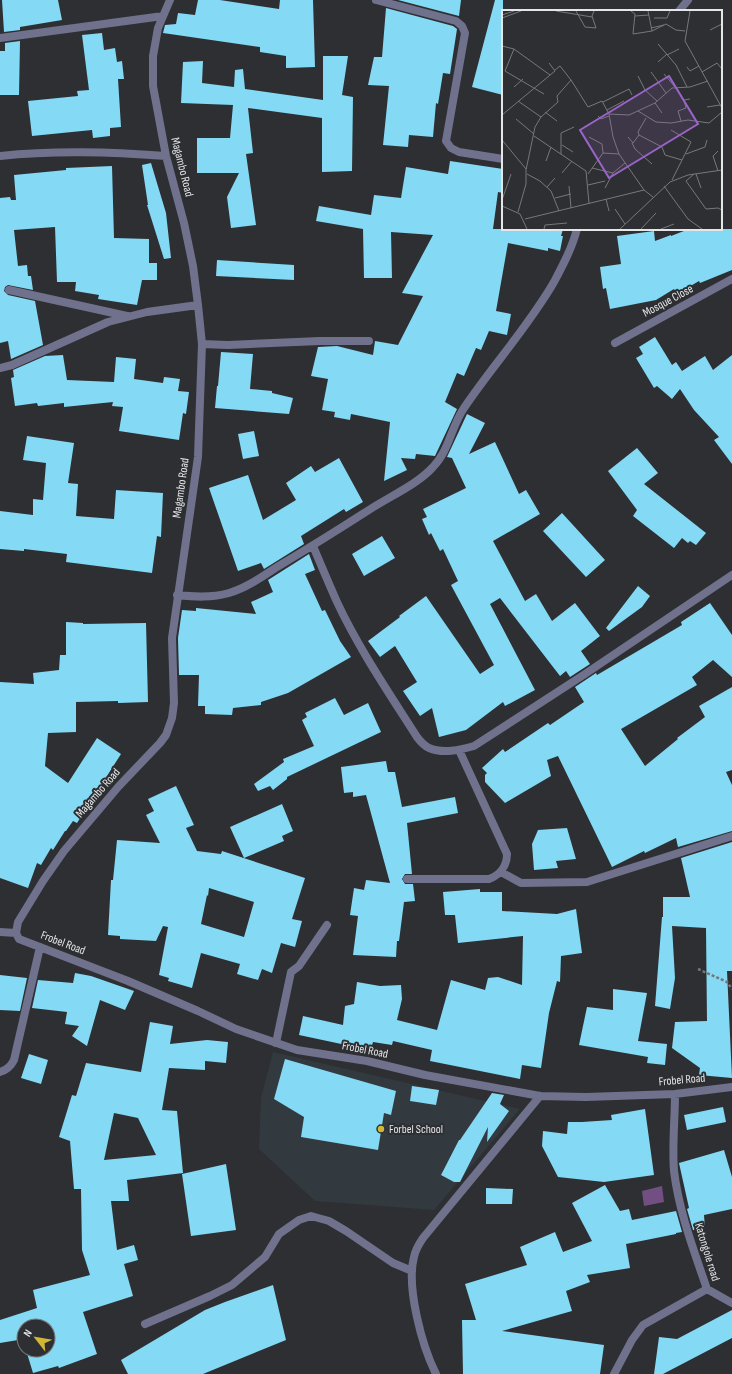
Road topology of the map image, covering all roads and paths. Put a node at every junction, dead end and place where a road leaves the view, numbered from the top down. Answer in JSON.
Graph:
{"nodes":[{"id":1,"x":170,"y":0,"type":"edge"},
{"id":2,"x":376,"y":0,"type":"edge"},
{"id":3,"x":688,"y":0,"type":"edge"},
{"id":4,"x":680,"y":10,"type":"edge"},
{"id":5,"x":163,"y":16,"type":"junction"},
{"id":6,"x":0,"y":38,"type":"edge"},
{"id":7,"x":0,"y":156,"type":"edge"},
{"id":8,"x":166,"y":156,"type":"junction"},
{"id":9,"x":502,"y":159,"type":"edge"},
{"id":10,"x":577,"y":230,"type":"edge"},
{"id":11,"x":732,"y":280,"type":"edge"},
{"id":12,"x":9,"y":290,"type":"dead end"},
{"id":13,"x":198,"y":305,"type":"junction"},
{"id":14,"x":129,"y":316,"type":"junction"},
{"id":15,"x":369,"y":341,"type":"dead end"},
{"id":16,"x":615,"y":343,"type":"dead end"},
{"id":17,"x":202,"y":344,"type":"junction"},
{"id":18,"x":0,"y":368,"type":"edge"},
{"id":19,"x":313,"y":546,"type":"junction"},
{"id":20,"x":732,"y":575,"type":"edge"},
{"id":21,"x":177,"y":595,"type":"junction"},
{"id":22,"x":459,"y":750,"type":"junction"},
{"id":23,"x":732,"y":836,"type":"edge"},
{"id":24,"x":501,"y":872,"type":"junction"},
{"id":25,"x":407,"y":879,"type":"dead end"},
{"id":26,"x":326,"y":925,"type":"dead end"},
{"id":27,"x":0,"y":932,"type":"edge"},
{"id":28,"x":16,"y":933,"type":"junction"},
{"id":29,"x":40,"y":947,"type":"junction"},
{"id":30,"x":698,"y":969,"type":"dead end"},
{"id":31,"x":732,"y":989,"type":"edge"},
{"id":32,"x":276,"y":1043,"type":"junction"},
{"id":33,"x":0,"y":1072,"type":"edge"},
{"id":34,"x":732,"y":1087,"type":"edge"},
{"id":35,"x":675,"y":1094,"type":"junction"},
{"id":36,"x":540,"y":1096,"type":"junction"},
{"id":37,"x":412,"y":1271,"type":"junction"},
{"id":38,"x":707,"y":1289,"type":"junction"},
{"id":39,"x":732,"y":1303,"type":"edge"},
{"id":40,"x":145,"y":1324,"type":"dead end"},
{"id":41,"x":436,"y":1374,"type":"edge"},
{"id":42,"x":614,"y":1374,"type":"edge"}],
"edges":[{"from":1,"to":5,"type":"street","name":"Magambo Road"},
{"from":2,"to":9,"type":"street"},
{"from":3,"to":4,"type":"street"},
{"from":5,"to":6,"type":"street"},
{"from":5,"to":8,"type":"street","name":"Magambo Road"},
{"from":7,"to":8,"type":"street"},
{"from":8,"to":13,"type":"street","name":"Magambo Road"},
{"from":10,"to":19,"type":"street"},
{"from":11,"to":16,"type":"street","name":"Mosque Close"},
{"from":12,"to":14,"type":"street"},
{"from":13,"to":14,"type":"street"},
{"from":13,"to":17,"type":"street","name":"Magambo Road"},
{"from":14,"to":18,"type":"street"},
{"from":15,"to":17,"type":"street"},
{"from":17,"to":21,"type":"street","name":"Magambo Road"},
{"from":19,"to":21,"type":"street"},
{"from":19,"to":22,"type":"street"},
{"from":20,"to":22,"type":"street"},
{"from":21,"to":28,"type":"street","name":"Magambo Road"},
{"from":22,"to":24,"type":"street"},
{"from":23,"to":24,"type":"street"},
{"from":24,"to":25,"type":"street"},
{"from":26,"to":32,"type":"street"},
{"from":27,"to":28,"type":"street"},
{"from":28,"to":29,"type":"street","name":"Frobel Road"},
{"from":29,"to":32,"type":"street","name":"Frobel Road"},
{"from":29,"to":33,"type":"street"},
{"from":30,"to":31,"type":"path"},
{"from":32,"to":36,"type":"street","name":"Frobel Road"},
{"from":34,"to":35,"type":"street","name":"Frobel Road"},
{"from":35,"to":36,"type":"street","name":"Frobel Road"},
{"from":35,"to":38,"type":"street","name":"Katongole road"},
{"from":36,"to":37,"type":"street"},
{"from":37,"to":40,"type":"street"},
{"from":37,"to":41,"type":"street"},
{"from":38,"to":39,"type":"street"},
{"from":38,"to":42,"type":"street","name":"Katongole road"}]}
